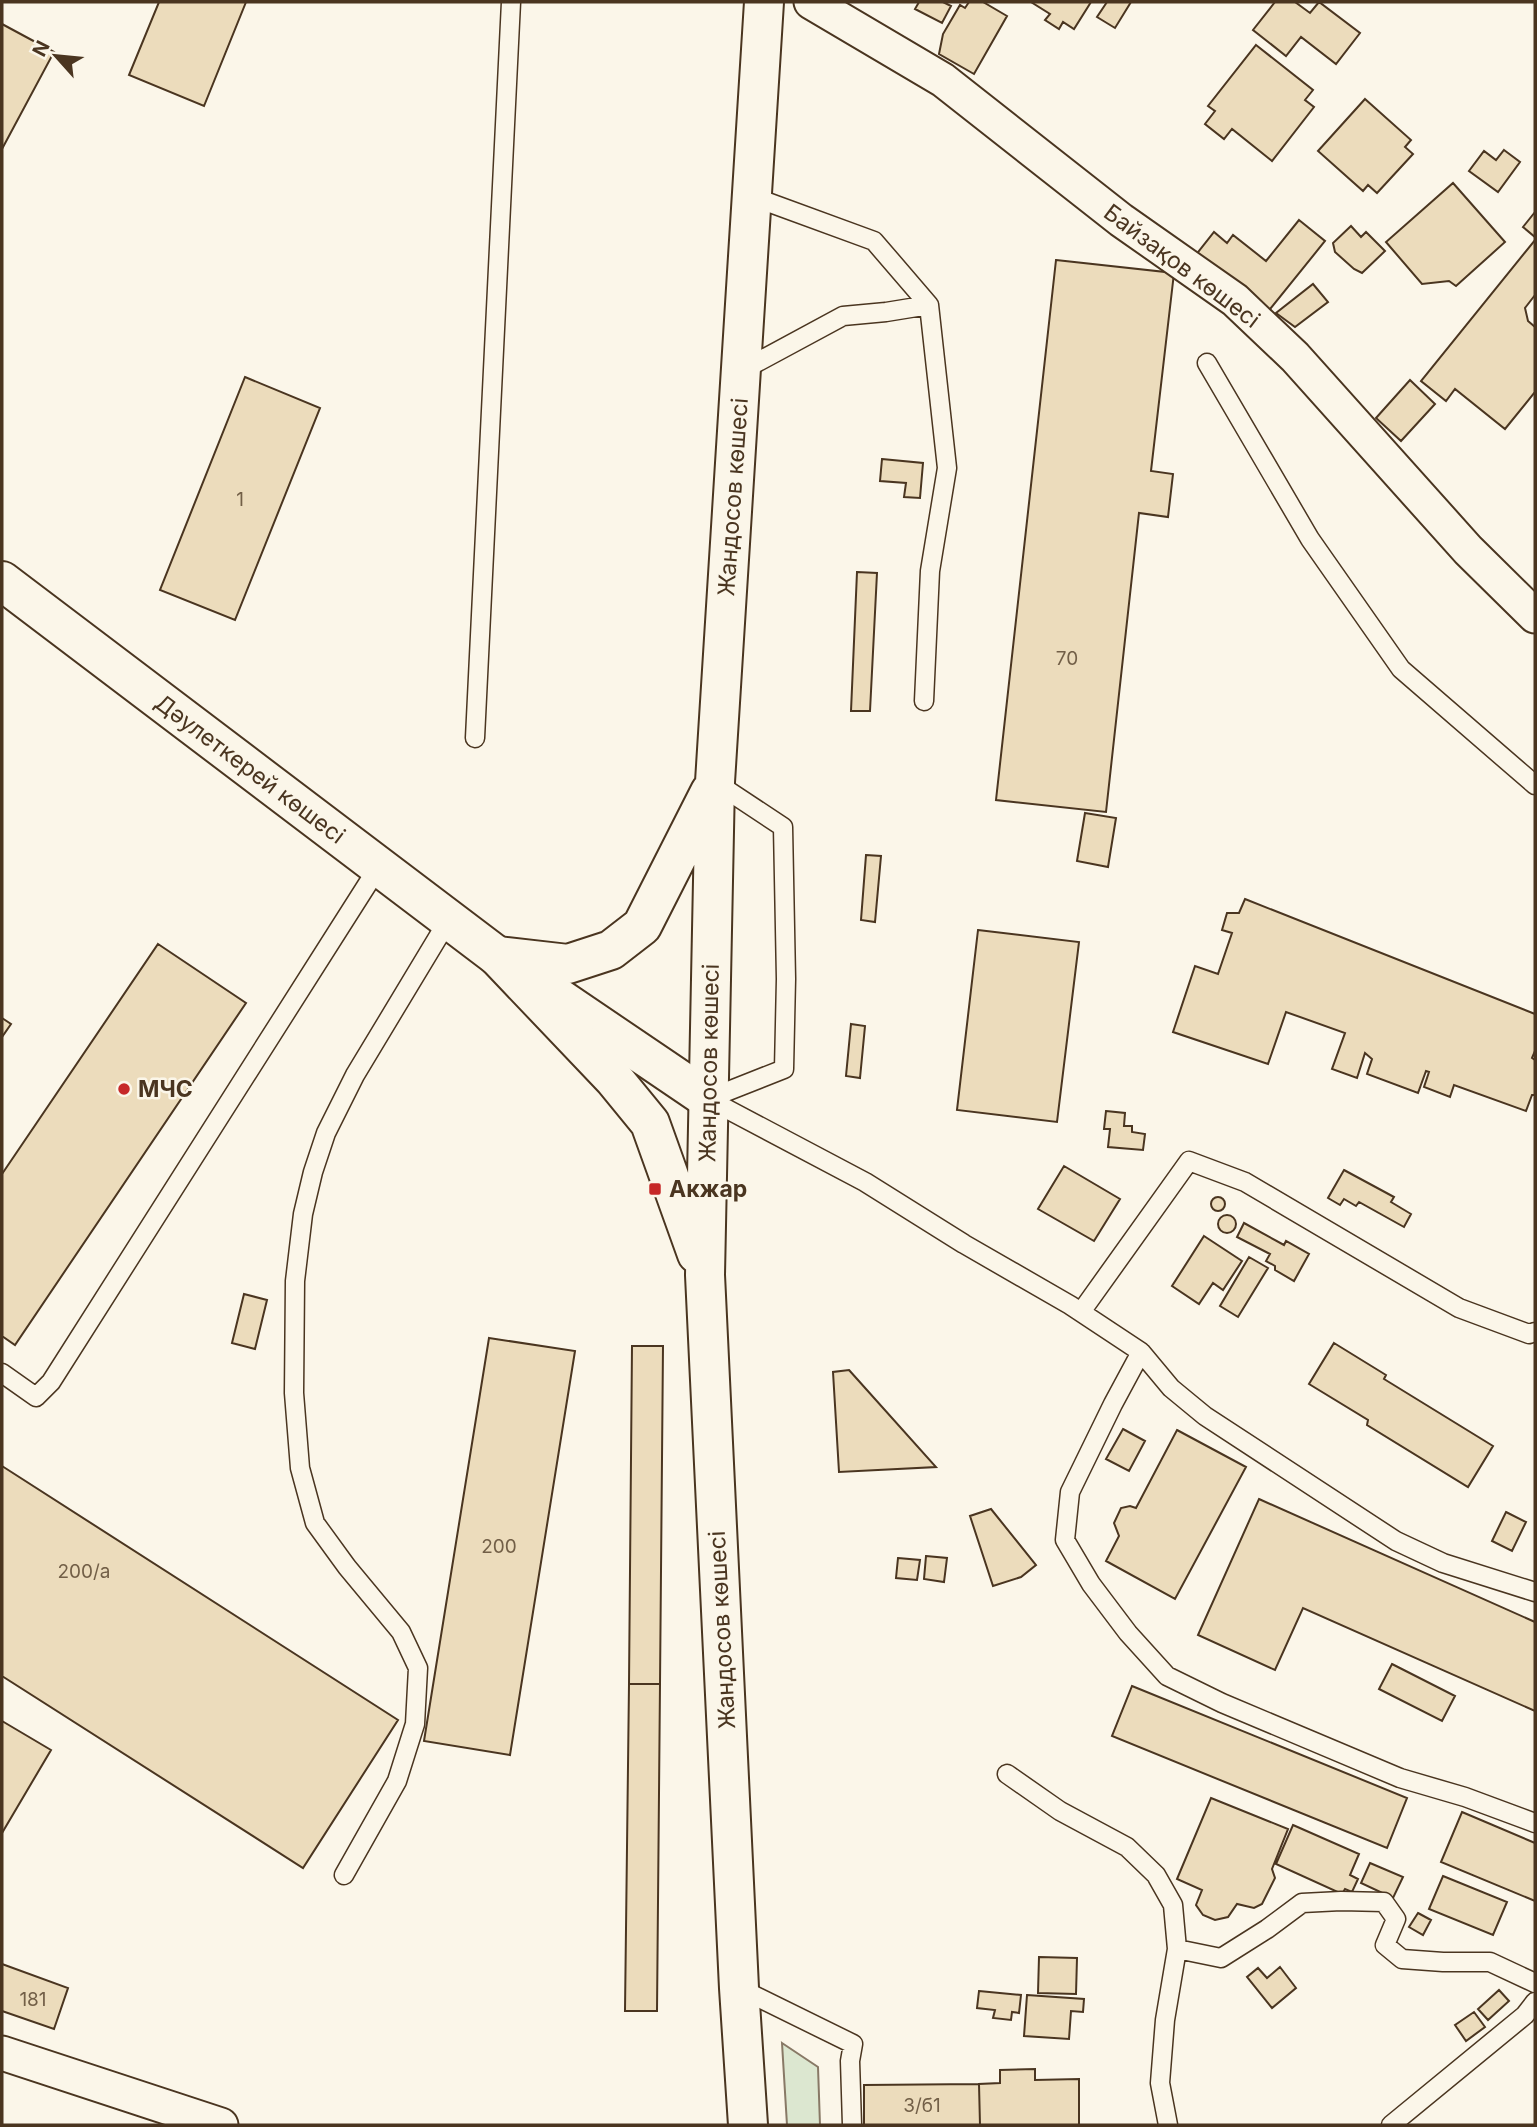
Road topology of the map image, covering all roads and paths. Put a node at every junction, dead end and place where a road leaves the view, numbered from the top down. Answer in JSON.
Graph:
{"nodes":[{"id":1,"x":511,"y":2,"type":"edge"},
{"id":2,"x":764,"y":2,"type":"edge"},
{"id":3,"x":811,"y":2,"type":"edge"},
{"id":4,"x":751,"y":196,"type":"junction"},
{"id":5,"x":929,"y":305,"type":"junction"},
{"id":6,"x":1208,"y":363,"type":"dead end"},
{"id":7,"x":741,"y":371,"type":"junction"},
{"id":8,"x":2,"y":582,"type":"edge"},
{"id":9,"x":1535,"y":616,"type":"edge"},
{"id":10,"x":924,"y":701,"type":"dead end"},
{"id":11,"x":475,"y":738,"type":"dead end"},
{"id":12,"x":715,"y":782,"type":"junction"},
{"id":13,"x":1535,"y":785,"type":"edge"},
{"id":14,"x":379,"y":866,"type":"junction"},
{"id":15,"x":449,"y":919,"type":"junction"},
{"id":16,"x":497,"y":956,"type":"junction"},
{"id":17,"x":708,"y":1099,"type":"junction"},
{"id":18,"x":705,"y":1275,"type":"junction"},
{"id":19,"x":1081,"y":1312,"type":"junction"},
{"id":20,"x":1535,"y":1332,"type":"edge"},
{"id":21,"x":1142,"y":1352,"type":"junction"},
{"id":22,"x":2,"y":1373,"type":"edge"},
{"id":23,"x":1535,"y":1592,"type":"edge"},
{"id":24,"x":1007,"y":1774,"type":"dead end"},
{"id":25,"x":1535,"y":1823,"type":"edge"},
{"id":26,"x":344,"y":1875,"type":"dead end"},
{"id":27,"x":1177,"y":1949,"type":"junction"},
{"id":28,"x":1535,"y":1983,"type":"edge"},
{"id":29,"x":739,"y":1988,"type":"junction"},
{"id":30,"x":1535,"y":2002,"type":"edge"},
{"id":31,"x":2,"y":2053,"type":"edge"},
{"id":32,"x":221,"y":2125,"type":"edge"},
{"id":33,"x":748,"y":2125,"type":"edge"},
{"id":34,"x":852,"y":2125,"type":"edge"},
{"id":35,"x":1168,"y":2125,"type":"edge"},
{"id":36,"x":1391,"y":2125,"type":"edge"}],
"edges":[{"from":1,"to":11,"type":"lane"},
{"from":2,"to":4,"type":"main road","name":"Жандосов көшесі"},
{"from":3,"to":9,"type":"street","name":"Байзақов көшесі"},
{"from":4,"to":5,"type":"lane"},
{"from":4,"to":7,"type":"main road","name":"Жандосов көшесі"},
{"from":5,"to":7,"type":"lane"},
{"from":5,"to":10,"type":"lane"},
{"from":6,"to":13,"type":"lane"},
{"from":7,"to":12,"type":"main road","name":"Жандосов көшесі"},
{"from":8,"to":14,"type":"main road","name":"Дәулеткерей көшесі"},
{"from":12,"to":16,"type":"main road"},
{"from":12,"to":17,"type":"main road","name":"Жандосов көшесі"},
{"from":12,"to":17,"type":"lane"},
{"from":14,"to":15,"type":"main road","name":"Дәулеткерей көшесі"},
{"from":14,"to":22,"type":"lane"},
{"from":15,"to":16,"type":"main road","name":"Дәулеткерей көшесі"},
{"from":15,"to":26,"type":"lane"},
{"from":16,"to":17,"type":"main road"},
{"from":16,"to":18,"type":"main road"},
{"from":17,"to":18,"type":"main road","name":"Жандосов көшесі"},
{"from":17,"to":19,"type":"lane"},
{"from":18,"to":29,"type":"main road","name":"Жандосов көшесі"},
{"from":19,"to":20,"type":"lane"},
{"from":19,"to":21,"type":"lane"},
{"from":21,"to":23,"type":"lane"},
{"from":21,"to":25,"type":"lane"},
{"from":24,"to":27,"type":"lane"},
{"from":27,"to":28,"type":"lane"},
{"from":27,"to":35,"type":"lane"},
{"from":29,"to":33,"type":"main road","name":"Жандосов көшесі"},
{"from":29,"to":34,"type":"lane"},
{"from":30,"to":36,"type":"lane"},
{"from":31,"to":32,"type":"street"}]}
